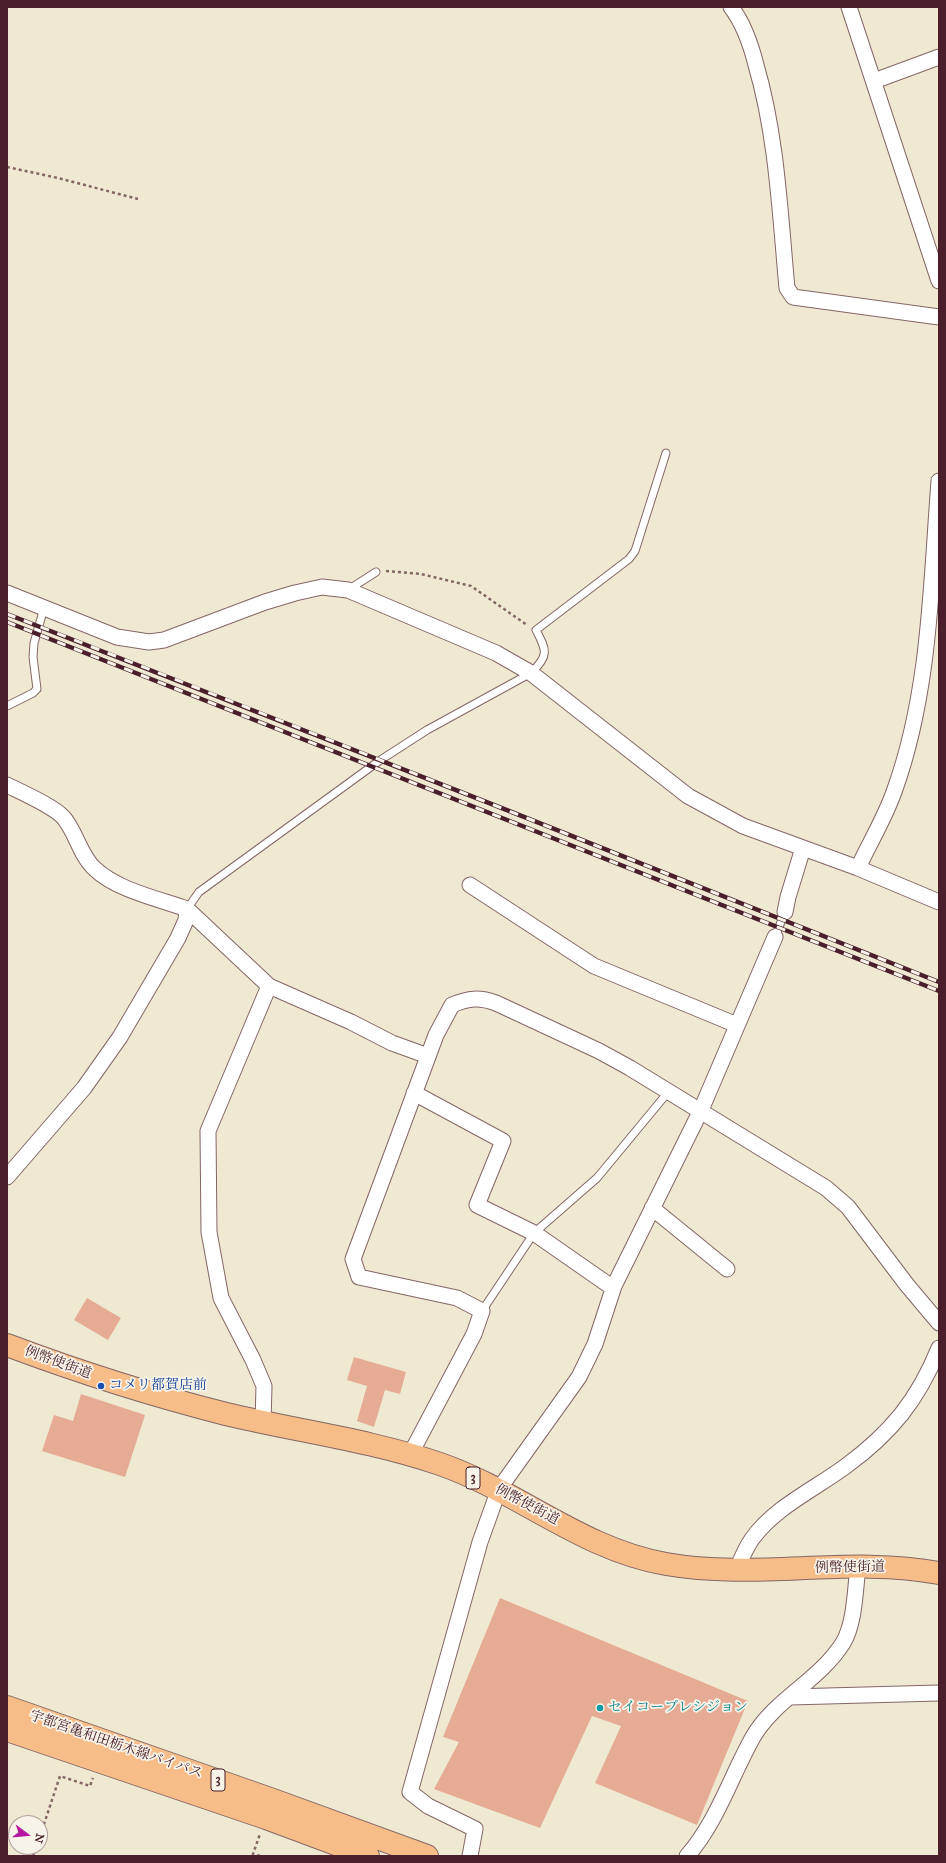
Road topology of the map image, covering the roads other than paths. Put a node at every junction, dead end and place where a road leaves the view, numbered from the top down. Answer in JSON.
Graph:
{"nodes":[{"id":1,"x":731,"y":7,"type":"edge"},
{"id":2,"x":849,"y":7,"type":"edge"},
{"id":3,"x":939,"y":57,"type":"edge"},
{"id":4,"x":874,"y":81,"type":"junction"},
{"id":5,"x":939,"y":281,"type":"edge"},
{"id":6,"x":939,"y":317,"type":"edge"},
{"id":7,"x":666,"y":453,"type":"dead end"},
{"id":8,"x":939,"y":481,"type":"edge"},
{"id":9,"x":936,"y":566,"type":"edge"},
{"id":10,"x":376,"y":572,"type":"road end"},
{"id":11,"x":348,"y":590,"type":"junction"},
{"id":12,"x":7,"y":593,"type":"edge"},
{"id":13,"x":44,"y":608,"type":"junction"},
{"id":14,"x":531,"y":673,"type":"junction"},
{"id":15,"x":7,"y":706,"type":"edge"},
{"id":16,"x":7,"y":785,"type":"edge"},
{"id":17,"x":803,"y":848,"type":"junction"},
{"id":18,"x":858,"y":868,"type":"junction"},
{"id":19,"x":470,"y":885,"type":"dead end"},
{"id":20,"x":939,"y":902,"type":"edge"},
{"id":21,"x":187,"y":908,"type":"junction"},
{"id":22,"x":785,"y":912,"type":"joint"},
{"id":23,"x":775,"y":937,"type":"joint"},
{"id":24,"x":269,"y":986,"type":"junction"},
{"id":25,"x":737,"y":1025,"type":"junction"},
{"id":26,"x":428,"y":1056,"type":"junction"},
{"id":27,"x":670,"y":1091,"type":"junction"},
{"id":28,"x":414,"y":1093,"type":"junction"},
{"id":29,"x":701,"y":1110,"type":"junction"},
{"id":30,"x":7,"y":1178,"type":"edge"},
{"id":31,"x":652,"y":1208,"type":"junction"},
{"id":32,"x":534,"y":1233,"type":"junction"},
{"id":33,"x":727,"y":1269,"type":"dead end"},
{"id":34,"x":613,"y":1288,"type":"junction"},
{"id":35,"x":482,"y":1311,"type":"junction"},
{"id":36,"x":939,"y":1323,"type":"edge"},
{"id":37,"x":7,"y":1345,"type":"edge"},
{"id":38,"x":939,"y":1348,"type":"edge"},
{"id":39,"x":263,"y":1422,"type":"junction"},
{"id":40,"x":410,"y":1455,"type":"junction"},
{"id":41,"x":499,"y":1489,"type":"junction"},
{"id":42,"x":858,"y":1567,"type":"junction"},
{"id":43,"x":938,"y":1570,"type":"edge"},
{"id":44,"x":736,"y":1571,"type":"junction"},
{"id":45,"x":939,"y":1693,"type":"edge"},
{"id":46,"x":790,"y":1697,"type":"junction"},
{"id":47,"x":7,"y":1707,"type":"edge"},
{"id":48,"x":7,"y":1730,"type":"edge"},
{"id":49,"x":368,"y":1856,"type":"edge"},
{"id":50,"x":427,"y":1856,"type":"edge"},
{"id":51,"x":470,"y":1856,"type":"edge"},
{"id":52,"x":687,"y":1856,"type":"edge"}],
"edges":[{"from":1,"to":6,"type":"street"},
{"from":2,"to":4,"type":"street"},
{"from":3,"to":4,"type":"street"},
{"from":4,"to":5,"type":"street"},
{"from":7,"to":14,"type":"lane"},
{"from":8,"to":9,"type":"street"},
{"from":9,"to":18,"type":"street"},
{"from":10,"to":11,"type":"lane"},
{"from":11,"to":13,"type":"street"},
{"from":11,"to":14,"type":"street"},
{"from":12,"to":13,"type":"street"},
{"from":13,"to":15,"type":"lane"},
{"from":14,"to":17,"type":"street"},
{"from":14,"to":21,"type":"lane"},
{"from":16,"to":21,"type":"street"},
{"from":17,"to":18,"type":"street"},
{"from":17,"to":22,"type":"street"},
{"from":18,"to":20,"type":"street"},
{"from":19,"to":25,"type":"street"},
{"from":21,"to":24,"type":"street"},
{"from":21,"to":30,"type":"street"},
{"from":22,"to":23,"type":"lane"},
{"from":23,"to":25,"type":"street"},
{"from":24,"to":26,"type":"street"},
{"from":24,"to":39,"type":"street"},
{"from":25,"to":29,"type":"street"},
{"from":26,"to":27,"type":"street"},
{"from":26,"to":28,"type":"street"},
{"from":27,"to":29,"type":"street"},
{"from":27,"to":32,"type":"lane"},
{"from":28,"to":32,"type":"street"},
{"from":28,"to":35,"type":"street"},
{"from":29,"to":31,"type":"street"},
{"from":29,"to":36,"type":"street"},
{"from":31,"to":33,"type":"street"},
{"from":31,"to":34,"type":"street"},
{"from":32,"to":34,"type":"street"},
{"from":32,"to":35,"type":"lane"},
{"from":34,"to":41,"type":"street"},
{"from":35,"to":40,"type":"street"},
{"from":37,"to":39,"type":"main road","name":"例幣使街道","number":"3"},
{"from":38,"to":44,"type":"street"},
{"from":39,"to":40,"type":"main road","name":"例幣使街道","number":"3"},
{"from":40,"to":41,"type":"main road","name":"例幣使街道","number":"3"},
{"from":41,"to":44,"type":"main road","name":"例幣使街道","number":"3"},
{"from":41,"to":51,"type":"street"},
{"from":42,"to":43,"type":"main road","name":"例幣使街道","number":"3"},
{"from":42,"to":44,"type":"main road","name":"例幣使街道","number":"3"},
{"from":42,"to":46,"type":"street"},
{"from":45,"to":46,"type":"street"},
{"from":46,"to":52,"type":"street"},
{"from":47,"to":50,"type":"main road","name":"宇都宮亀和田栃木線バイパス","number":"3"},
{"from":48,"to":49,"type":"main road","name":"宇都宮亀和田栃木線バイパス","number":"3"}]}
